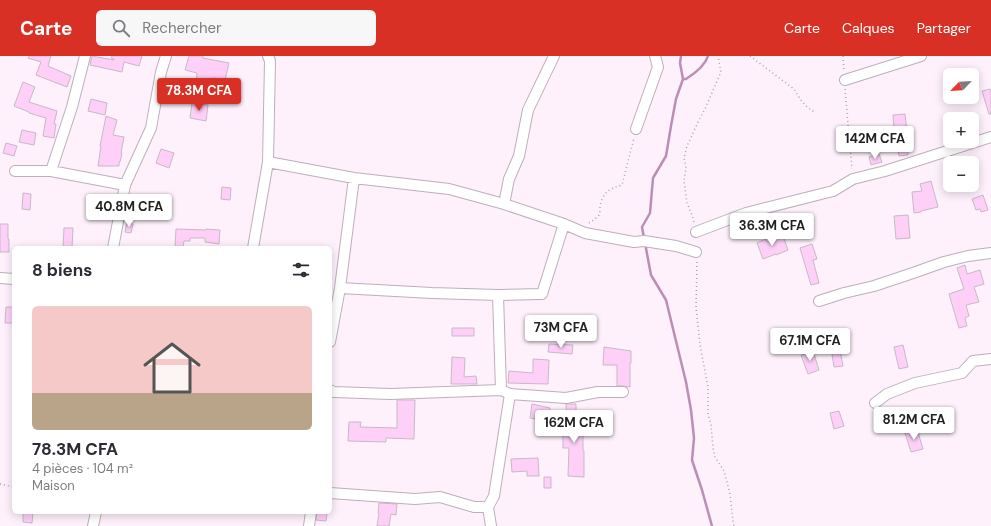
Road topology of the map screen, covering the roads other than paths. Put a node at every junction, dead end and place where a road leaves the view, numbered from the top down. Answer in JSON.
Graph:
{"nodes":[{"id":1,"x":85,"y":56,"type":"edge"},
{"id":2,"x":166,"y":56,"type":"edge"},
{"id":3,"x":268,"y":56,"type":"edge"},
{"id":4,"x":554,"y":56,"type":"edge"},
{"id":5,"x":655,"y":56,"type":"edge"},
{"id":6,"x":921,"y":56,"type":"edge"},
{"id":7,"x":845,"y":80,"type":"road end"},
{"id":8,"x":636,"y":129,"type":"road end"},
{"id":9,"x":991,"y":137,"type":"edge"},
{"id":10,"x":268,"y":162,"type":"junction"},
{"id":11,"x":14,"y":171,"type":"dead end"},
{"id":12,"x":51,"y":171,"type":"junction"},
{"id":13,"x":354,"y":178,"type":"junction"},
{"id":14,"x":125,"y":185,"type":"junction"},
{"id":15,"x":504,"y":204,"type":"junction"},
{"id":16,"x":564,"y":224,"type":"junction"},
{"id":17,"x":696,"y":232,"type":"road end"},
{"id":18,"x":113,"y":246,"type":"edge"},
{"id":19,"x":253,"y":246,"type":"edge"},
{"id":20,"x":696,"y":252,"type":"road end"},
{"id":21,"x":991,"y":253,"type":"edge"},
{"id":22,"x":0,"y":278,"type":"edge"},
{"id":23,"x":12,"y":279,"type":"edge"},
{"id":24,"x":340,"y":288,"type":"junction"},
{"id":25,"x":498,"y":295,"type":"junction"},
{"id":26,"x":819,"y":301,"type":"dead end"},
{"id":27,"x":332,"y":331,"type":"edge"},
{"id":28,"x":991,"y":359,"type":"edge"},
{"id":29,"x":332,"y":391,"type":"edge"},
{"id":30,"x":505,"y":392,"type":"junction"},
{"id":31,"x":623,"y":392,"type":"dead end"},
{"id":32,"x":875,"y":403,"type":"dead end"},
{"id":33,"x":332,"y":493,"type":"edge"},
{"id":34,"x":488,"y":507,"type":"junction"},
{"id":35,"x":96,"y":514,"type":"edge"},
{"id":36,"x":311,"y":514,"type":"edge"},
{"id":37,"x":93,"y":526,"type":"edge"},
{"id":38,"x":309,"y":526,"type":"edge"},
{"id":39,"x":491,"y":526,"type":"edge"}],
"edges":[{"from":1,"to":12,"type":"street"},
{"from":2,"to":14,"type":"street"},
{"from":3,"to":10,"type":"street"},
{"from":4,"to":15,"type":"street"},
{"from":5,"to":8,"type":"street"},
{"from":6,"to":7,"type":"street"},
{"from":9,"to":17,"type":"street"},
{"from":10,"to":13,"type":"street"},
{"from":10,"to":19,"type":"street"},
{"from":11,"to":12,"type":"street"},
{"from":12,"to":14,"type":"street"},
{"from":13,"to":15,"type":"street"},
{"from":13,"to":24,"type":"street"},
{"from":14,"to":18,"type":"street"},
{"from":15,"to":16,"type":"street"},
{"from":16,"to":20,"type":"street"},
{"from":16,"to":25,"type":"street"},
{"from":21,"to":26,"type":"street"},
{"from":22,"to":23,"type":"street"},
{"from":24,"to":25,"type":"street"},
{"from":24,"to":27,"type":"street"},
{"from":25,"to":30,"type":"street"},
{"from":28,"to":32,"type":"street"},
{"from":29,"to":30,"type":"street"},
{"from":30,"to":31,"type":"street"},
{"from":30,"to":34,"type":"street"},
{"from":33,"to":34,"type":"street"},
{"from":34,"to":39,"type":"street"},
{"from":35,"to":37,"type":"street"},
{"from":36,"to":38,"type":"street"}]}
